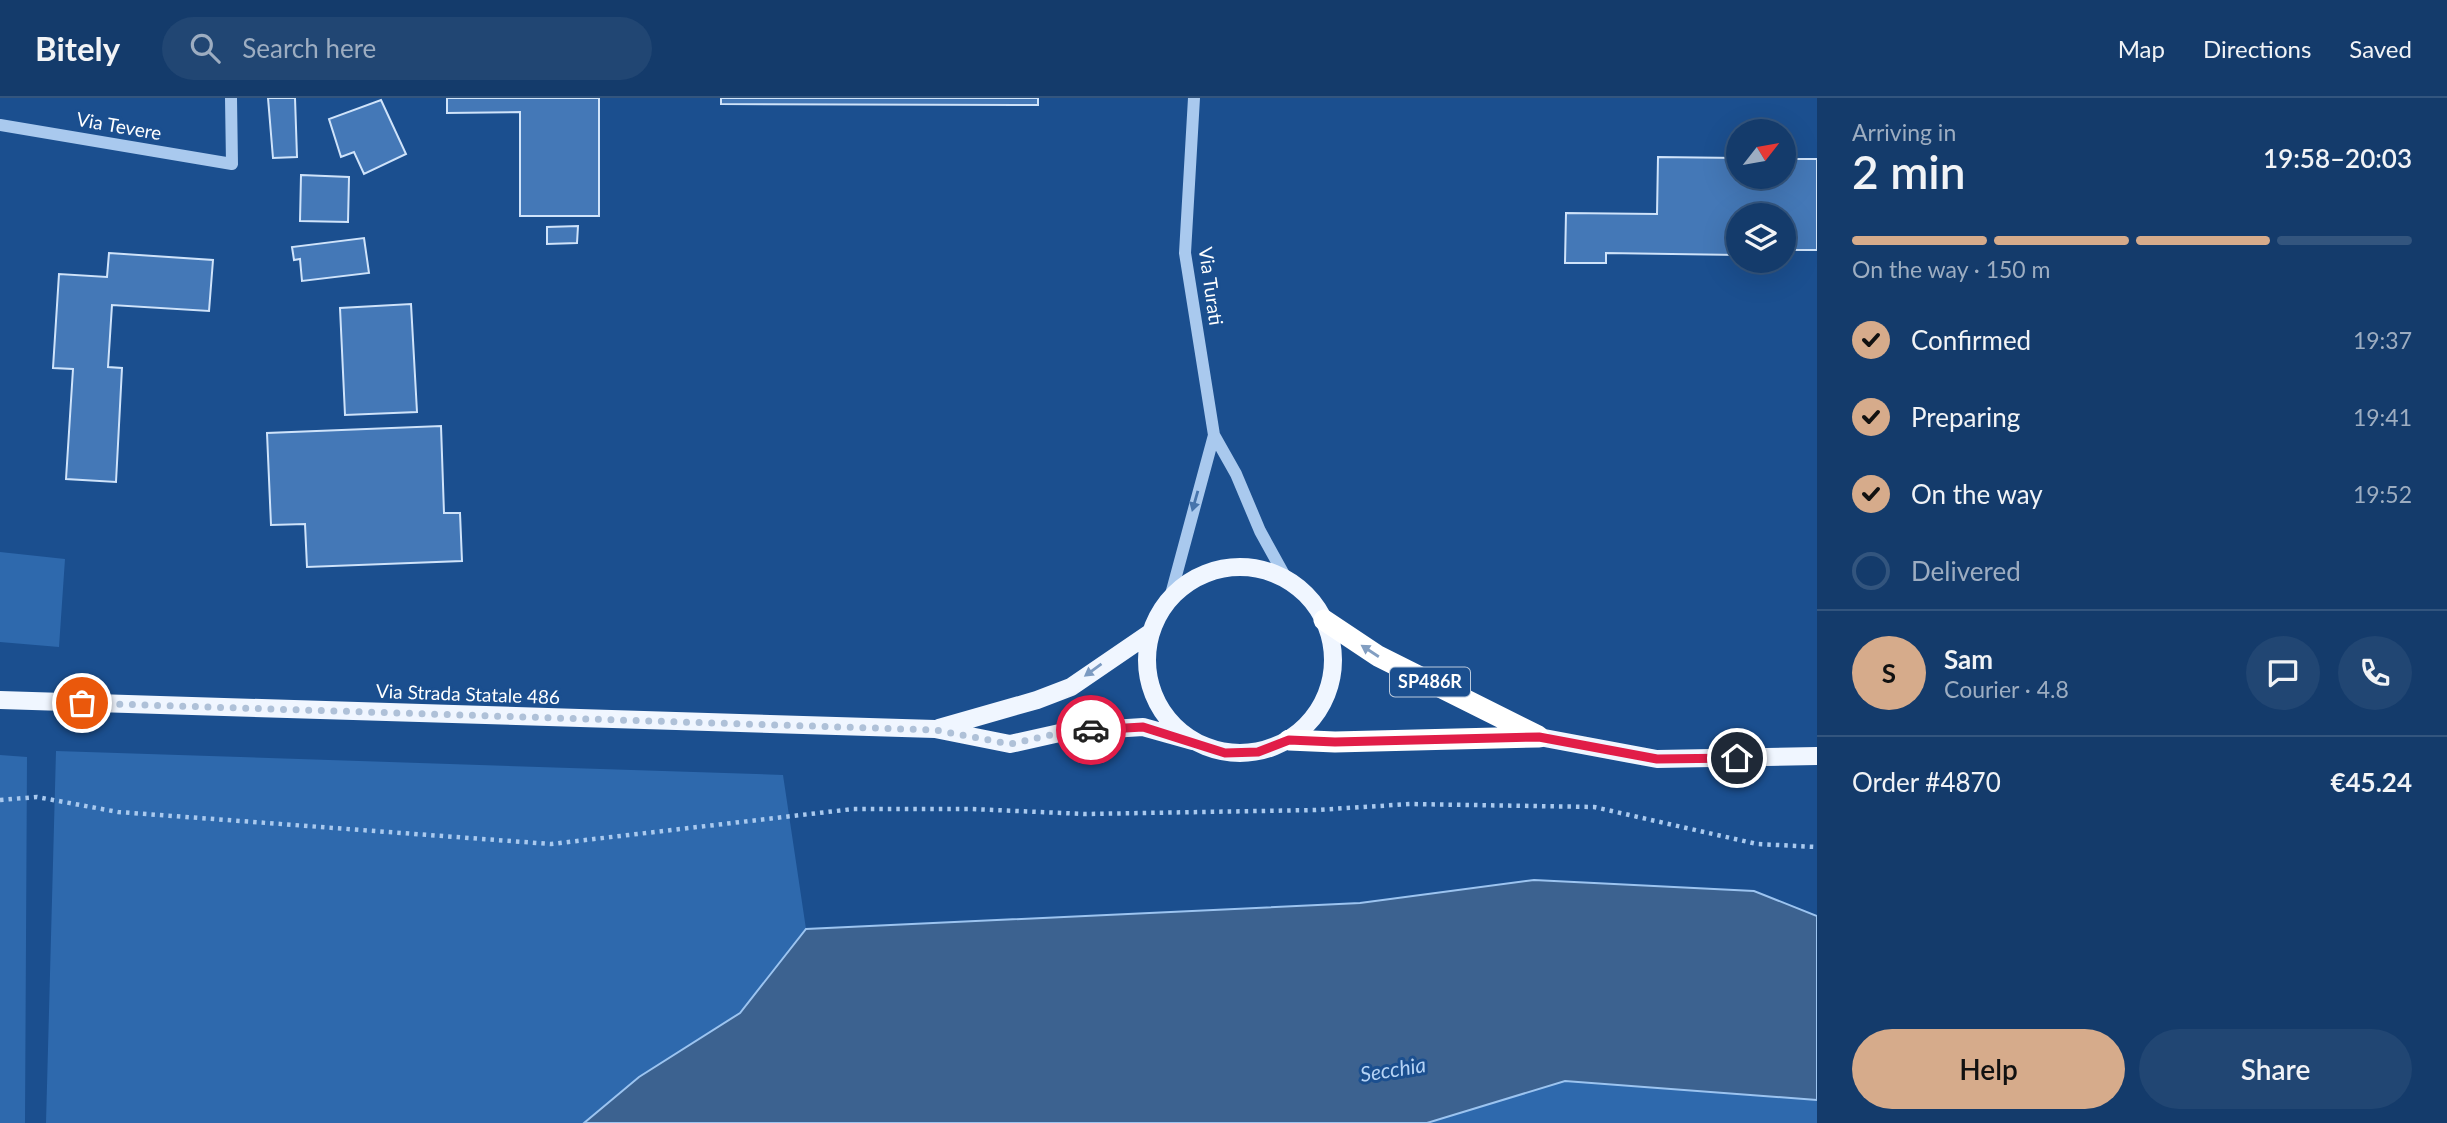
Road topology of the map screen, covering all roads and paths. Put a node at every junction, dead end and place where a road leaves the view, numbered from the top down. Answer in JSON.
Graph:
{"nodes":[{"id":1,"x":231,"y":98,"type":"edge"},
{"id":2,"x":1194,"y":98,"type":"edge"},
{"id":3,"x":0,"y":125,"type":"edge"},
{"id":4,"x":1214,"y":435,"type":"junction"},
{"id":5,"x":1287,"y":580,"type":"junction"},
{"id":6,"x":1170,"y":598,"type":"junction"},
{"id":7,"x":1324,"y":620,"type":"junction"},
{"id":8,"x":1150,"y":633,"type":"junction"},
{"id":9,"x":0,"y":700,"type":"edge"},
{"id":10,"x":935,"y":730,"type":"junction"},
{"id":11,"x":1539,"y":737,"type":"junction"},
{"id":12,"x":1289,"y":740,"type":"junction"},
{"id":13,"x":1193,"y":741,"type":"junction"},
{"id":14,"x":1817,"y":756,"type":"edge"},
{"id":15,"x":0,"y":800,"type":"edge"},
{"id":16,"x":1817,"y":847,"type":"edge"}],
"edges":[{"from":1,"to":3,"type":"street","name":"Via Tevere"},
{"from":2,"to":4,"type":"street","name":"Via Turati"},
{"from":4,"to":5,"type":"street"},
{"from":4,"to":6,"type":"street","one_way":true},
{"from":5,"to":6,"type":"main road","number":"SP486R"},
{"from":5,"to":7,"type":"main road","number":"SP486R"},
{"from":6,"to":8,"type":"main road","number":"SP486R"},
{"from":11,"to":7,"type":"highway","number":"SP486R","one_way":true},
{"from":7,"to":12,"type":"main road","number":"SP486R"},
{"from":8,"to":10,"type":"main road","number":"SP486R","one_way":true},
{"from":8,"to":13,"type":"main road","number":"SP486R"},
{"from":9,"to":10,"type":"main road","name":"Via Strada Statale 486","number":"SP486R"},
{"from":10,"to":13,"type":"main road","number":"SP486R"},
{"from":11,"to":12,"type":"highway","number":"SP486R"},
{"from":11,"to":14,"type":"main road","number":"SP486R"},
{"from":12,"to":13,"type":"main road","number":"SP486R"},
{"from":15,"to":16,"type":"path"}]}
